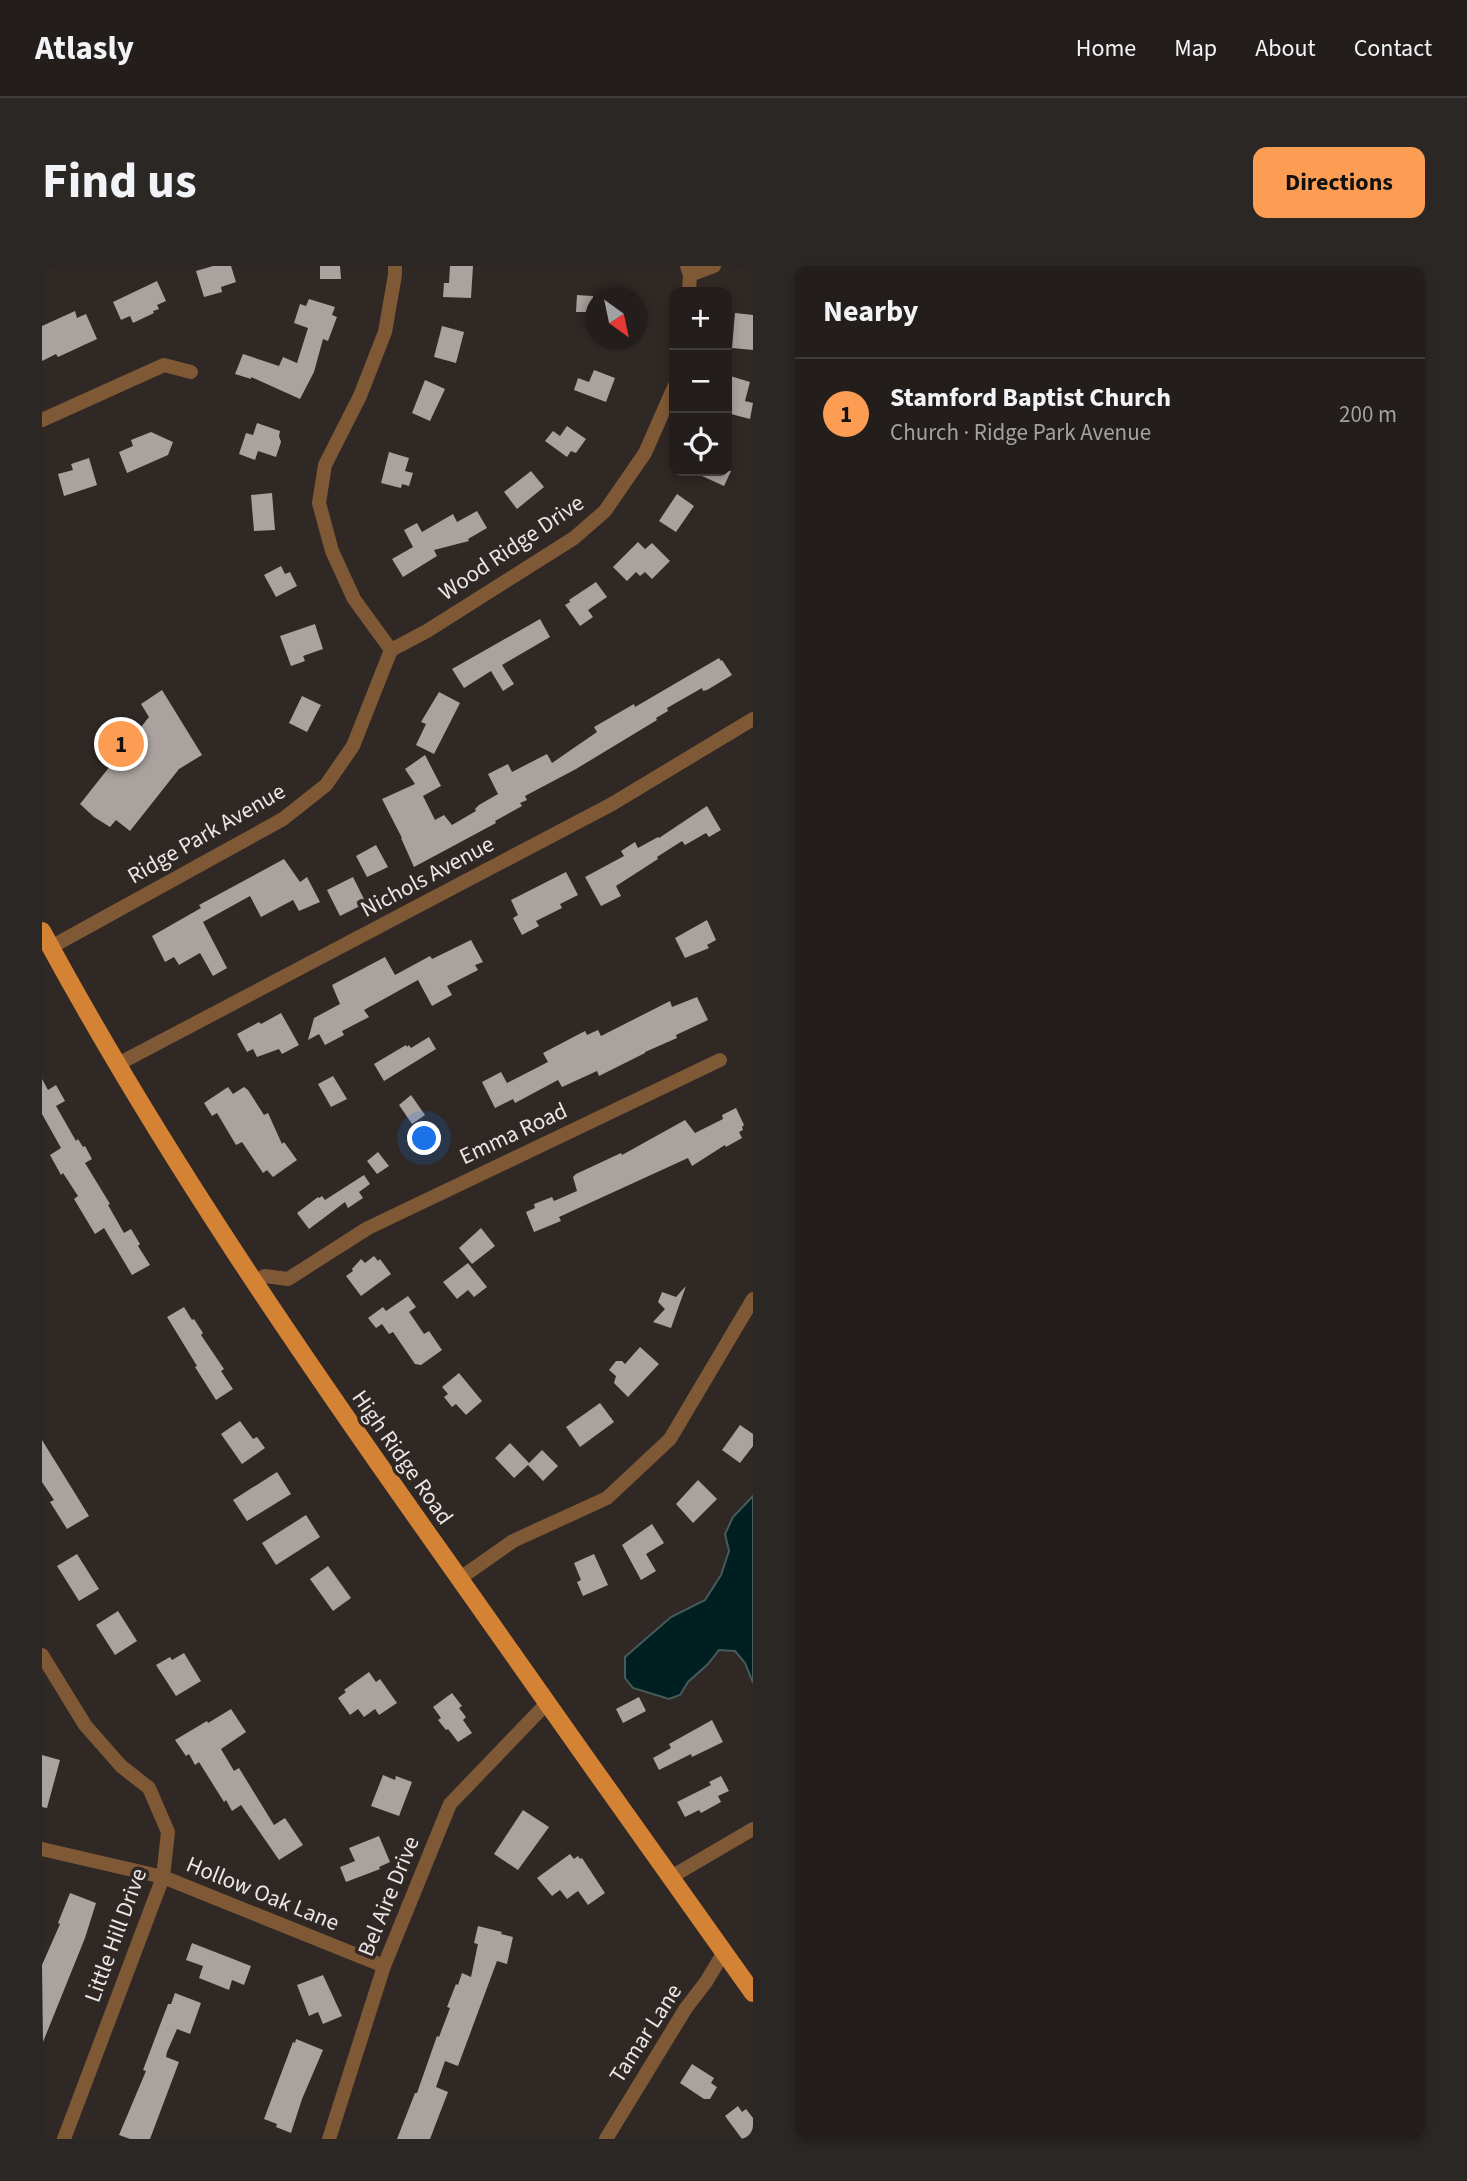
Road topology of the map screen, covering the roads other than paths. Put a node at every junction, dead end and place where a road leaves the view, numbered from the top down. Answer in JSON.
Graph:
{"nodes":[{"id":1,"x":395,"y":266,"type":"edge"},
{"id":2,"x":715,"y":266,"type":"edge"},
{"id":3,"x":689,"y":271,"type":"edge"},
{"id":4,"x":191,"y":372,"type":"dead end"},
{"id":5,"x":669,"y":398,"type":"edge"},
{"id":6,"x":42,"y":420,"type":"edge"},
{"id":7,"x":391,"y":650,"type":"junction"},
{"id":8,"x":753,"y":719,"type":"edge"},
{"id":9,"x":46,"y":939,"type":"edge"},
{"id":10,"x":720,"y":1060,"type":"dead end"},
{"id":11,"x":118,"y":1064,"type":"junction"},
{"id":12,"x":254,"y":1282,"type":"junction"},
{"id":13,"x":753,"y":1299,"type":"edge"},
{"id":14,"x":459,"y":1578,"type":"junction"},
{"id":15,"x":42,"y":1656,"type":"edge"},
{"id":16,"x":547,"y":1703,"type":"junction"},
{"id":17,"x":753,"y":1829,"type":"edge"},
{"id":18,"x":42,"y":1849,"type":"edge"},
{"id":19,"x":163,"y":1877,"type":"junction"},
{"id":20,"x":671,"y":1877,"type":"junction"},
{"id":21,"x":724,"y":1952,"type":"junction"},
{"id":22,"x":384,"y":1966,"type":"junction"},
{"id":23,"x":753,"y":1993,"type":"edge"},
{"id":24,"x":64,"y":2139,"type":"edge"},
{"id":25,"x":328,"y":2139,"type":"edge"},
{"id":26,"x":606,"y":2139,"type":"edge"}],
"edges":[{"from":1,"to":7,"type":"street"},
{"from":2,"to":3,"type":"street"},
{"from":4,"to":6,"type":"street"},
{"from":5,"to":7,"type":"street","name":"Wood Ridge Drive"},
{"from":7,"to":9,"type":"street","name":"Ridge Park Avenue"},
{"from":8,"to":11,"type":"street","name":"Nichols Avenue"},
{"from":9,"to":11,"type":"main road","name":"High Ridge Road"},
{"from":10,"to":12,"type":"street","name":"Emma Road"},
{"from":11,"to":12,"type":"main road","name":"High Ridge Road"},
{"from":12,"to":14,"type":"main road","name":"High Ridge Road"},
{"from":13,"to":14,"type":"street"},
{"from":14,"to":16,"type":"main road","name":"High Ridge Road"},
{"from":15,"to":19,"type":"street","name":"Little Hill Drive"},
{"from":16,"to":20,"type":"main road","name":"High Ridge Road"},
{"from":16,"to":22,"type":"street","name":"Bel Aire Drive"},
{"from":17,"to":20,"type":"street"},
{"from":18,"to":19,"type":"street","name":"Hollow Oak Lane"},
{"from":19,"to":22,"type":"street","name":"Hollow Oak Lane"},
{"from":19,"to":24,"type":"street","name":"Little Hill Drive"},
{"from":20,"to":21,"type":"main road","name":"High Ridge Road"},
{"from":21,"to":23,"type":"main road","name":"High Ridge Road"},
{"from":21,"to":26,"type":"street","name":"Tamar Lane"},
{"from":22,"to":25,"type":"street","name":"Bel Aire Drive"}]}
